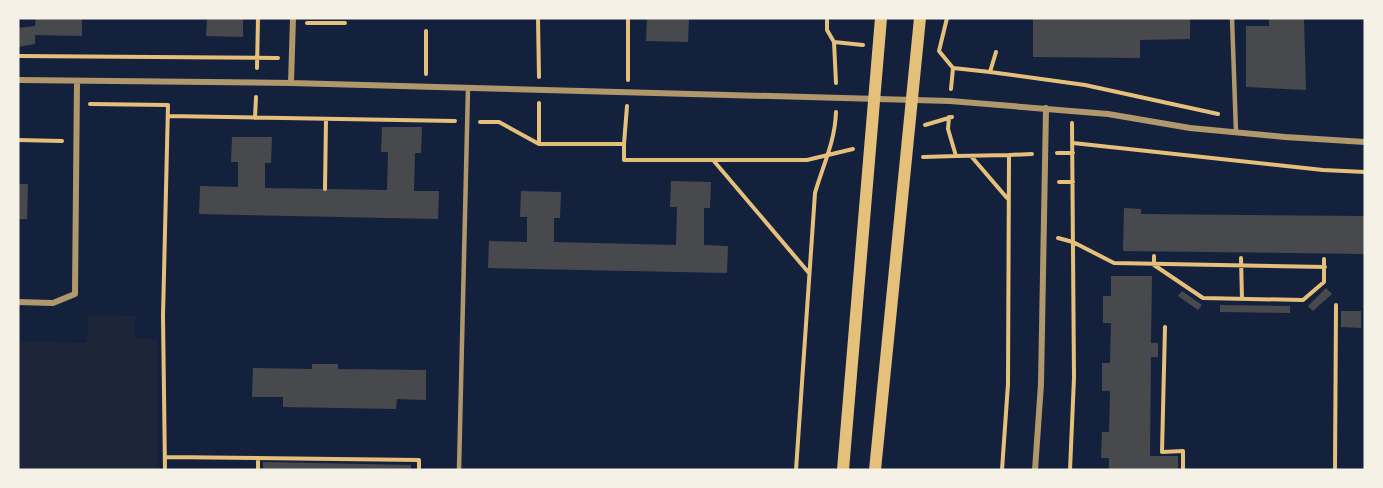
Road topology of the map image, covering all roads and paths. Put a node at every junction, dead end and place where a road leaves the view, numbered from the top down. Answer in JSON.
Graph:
{"nodes":[{"id":1,"x":628,"y":18,"type":"edge"},
{"id":2,"x":827,"y":18,"type":"edge"},
{"id":3,"x":881,"y":18,"type":"edge"},
{"id":4,"x":920,"y":18,"type":"edge"},
{"id":5,"x":947,"y":18,"type":"edge"},
{"id":6,"x":1233,"y":18,"type":"edge"},
{"id":7,"x":293,"y":20,"type":"edge"},
{"id":8,"x":345,"y":23,"type":"dead end"},
{"id":9,"x":426,"y":31,"type":"dead end"},
{"id":10,"x":996,"y":52,"type":"dead end"},
{"id":11,"x":18,"y":56,"type":"edge"},
{"id":12,"x":292,"y":58,"type":"junction"},
{"id":13,"x":953,"y":68,"type":"junction"},
{"id":14,"x":990,"y":72,"type":"junction"},
{"id":15,"x":18,"y":80,"type":"edge"},
{"id":16,"x":78,"y":81,"type":"junction"},
{"id":17,"x":291,"y":83,"type":"junction"},
{"id":18,"x":426,"y":87,"type":"junction"},
{"id":19,"x":468,"y":88,"type":"junction"},
{"id":20,"x":627,"y":92,"type":"junction"},
{"id":21,"x":836,"y":98,"type":"junction"},
{"id":22,"x":874,"y":100,"type":"junction"},
{"id":23,"x":950,"y":101,"type":"junction"},
{"id":24,"x":914,"y":102,"type":"junction"},
{"id":25,"x":78,"y":104,"type":"junction"},
{"id":26,"x":1046,"y":108,"type":"junction"},
{"id":27,"x":1072,"y":110,"type":"junction"},
{"id":28,"x":168,"y":116,"type":"junction"},
{"id":29,"x":1235,"y":116,"type":"junction"},
{"id":30,"x":960,"y":117,"type":"dead end"},
{"id":31,"x":949,"y":118,"type":"junction"},
{"id":32,"x":326,"y":119,"type":"junction"},
{"id":33,"x":465,"y":122,"type":"junction"},
{"id":34,"x":911,"y":129,"type":"junction"},
{"id":35,"x":1236,"y":132,"type":"junction"},
{"id":36,"x":18,"y":140,"type":"edge"},
{"id":37,"x":77,"y":141,"type":"junction"},
{"id":38,"x":1365,"y":142,"type":"edge"},
{"id":39,"x":1072,"y":143,"type":"junction"},
{"id":40,"x":624,"y":144,"type":"junction"},
{"id":41,"x":870,"y":144,"type":"junction"},
{"id":42,"x":829,"y":155,"type":"junction"},
{"id":43,"x":971,"y":156,"type":"junction"},
{"id":44,"x":712,"y":160,"type":"junction"},
{"id":45,"x":1365,"y":172,"type":"edge"},
{"id":46,"x":325,"y":189,"type":"dead end"},
{"id":47,"x":1008,"y":198,"type":"junction"},
{"id":48,"x":1044,"y":234,"type":"junction"},
{"id":49,"x":1073,"y":242,"type":"junction"},
{"id":50,"x":1154,"y":256,"type":"dead end"},
{"id":51,"x":1241,"y":258,"type":"dead end"},
{"id":52,"x":1324,"y":259,"type":"dead end"},
{"id":53,"x":1154,"y":265,"type":"junction"},
{"id":54,"x":1241,"y":266,"type":"junction"},
{"id":55,"x":1325,"y":267,"type":"junction"},
{"id":56,"x":809,"y":274,"type":"junction"},
{"id":57,"x":1242,"y":299,"type":"junction"},
{"id":58,"x":18,"y":302,"type":"edge"},
{"id":59,"x":1336,"y":305,"type":"dead end"},
{"id":60,"x":1165,"y":327,"type":"dead end"},
{"id":61,"x":165,"y":457,"type":"junction"},
{"id":62,"x":258,"y":458,"type":"junction"},
{"id":63,"x":165,"y":470,"type":"edge"},
{"id":64,"x":258,"y":470,"type":"edge"},
{"id":65,"x":419,"y":470,"type":"edge"},
{"id":66,"x":459,"y":470,"type":"edge"},
{"id":67,"x":796,"y":470,"type":"edge"},
{"id":68,"x":843,"y":470,"type":"edge"},
{"id":69,"x":875,"y":470,"type":"edge"},
{"id":70,"x":1002,"y":470,"type":"edge"},
{"id":71,"x":1035,"y":470,"type":"edge"},
{"id":72,"x":1070,"y":470,"type":"edge"},
{"id":73,"x":1183,"y":470,"type":"edge"},
{"id":74,"x":1335,"y":470,"type":"edge"}],
"edges":[{"from":1,"to":20,"type":"path"},
{"from":2,"to":21,"type":"path"},
{"from":3,"to":22,"type":"main road"},
{"from":4,"to":24,"type":"main road"},
{"from":5,"to":13,"type":"path"},
{"from":6,"to":29,"type":"lane"},
{"from":7,"to":8,"type":"path"},
{"from":7,"to":12,"type":"street"},
{"from":9,"to":18,"type":"path"},
{"from":10,"to":14,"type":"path"},
{"from":11,"to":12,"type":"path"},
{"from":12,"to":17,"type":"street"},
{"from":13,"to":14,"type":"path"},
{"from":13,"to":23,"type":"path"},
{"from":14,"to":29,"type":"path"},
{"from":15,"to":16,"type":"street"},
{"from":16,"to":17,"type":"street"},
{"from":16,"to":25,"type":"street"},
{"from":17,"to":18,"type":"street"},
{"from":18,"to":19,"type":"street"},
{"from":19,"to":20,"type":"street"},
{"from":19,"to":33,"type":"lane"},
{"from":20,"to":21,"type":"street"},
{"from":20,"to":40,"type":"path"},
{"from":21,"to":22,"type":"street"},
{"from":21,"to":42,"type":"path"},
{"from":22,"to":24,"type":"street"},
{"from":22,"to":41,"type":"main road"},
{"from":23,"to":24,"type":"street"},
{"from":23,"to":26,"type":"street"},
{"from":23,"to":31,"type":"path"},
{"from":24,"to":34,"type":"main road"},
{"from":25,"to":28,"type":"path"},
{"from":25,"to":37,"type":"street"},
{"from":26,"to":27,"type":"street"},
{"from":26,"to":48,"type":"street"},
{"from":27,"to":35,"type":"street"},
{"from":27,"to":39,"type":"path"},
{"from":28,"to":32,"type":"path"},
{"from":28,"to":61,"type":"path"},
{"from":29,"to":35,"type":"lane"},
{"from":30,"to":31,"type":"path"},
{"from":31,"to":34,"type":"path"},
{"from":31,"to":43,"type":"path"},
{"from":32,"to":33,"type":"path"},
{"from":32,"to":46,"type":"path"},
{"from":33,"to":40,"type":"path"},
{"from":33,"to":66,"type":"lane"},
{"from":34,"to":69,"type":"main road"},
{"from":35,"to":38,"type":"street"},
{"from":36,"to":37,"type":"path"},
{"from":37,"to":58,"type":"street"},
{"from":39,"to":45,"type":"path"},
{"from":39,"to":49,"type":"path"},
{"from":40,"to":44,"type":"path"},
{"from":41,"to":42,"type":"path"},
{"from":41,"to":68,"type":"main road"},
{"from":42,"to":44,"type":"path"},
{"from":42,"to":56,"type":"path"},
{"from":43,"to":47,"type":"path"},
{"from":43,"to":47,"type":"path"},
{"from":44,"to":56,"type":"path"},
{"from":47,"to":70,"type":"path"},
{"from":48,"to":49,"type":"path"},
{"from":48,"to":71,"type":"street"},
{"from":49,"to":53,"type":"path"},
{"from":49,"to":72,"type":"path"},
{"from":50,"to":53,"type":"path"},
{"from":51,"to":54,"type":"path"},
{"from":52,"to":55,"type":"path"},
{"from":53,"to":54,"type":"path"},
{"from":53,"to":57,"type":"path"},
{"from":54,"to":55,"type":"path"},
{"from":54,"to":57,"type":"path"},
{"from":55,"to":57,"type":"path"},
{"from":56,"to":67,"type":"path"},
{"from":59,"to":74,"type":"path"},
{"from":60,"to":73,"type":"path"},
{"from":61,"to":62,"type":"path"},
{"from":61,"to":63,"type":"path"},
{"from":62,"to":64,"type":"path"},
{"from":62,"to":65,"type":"path"}]}
